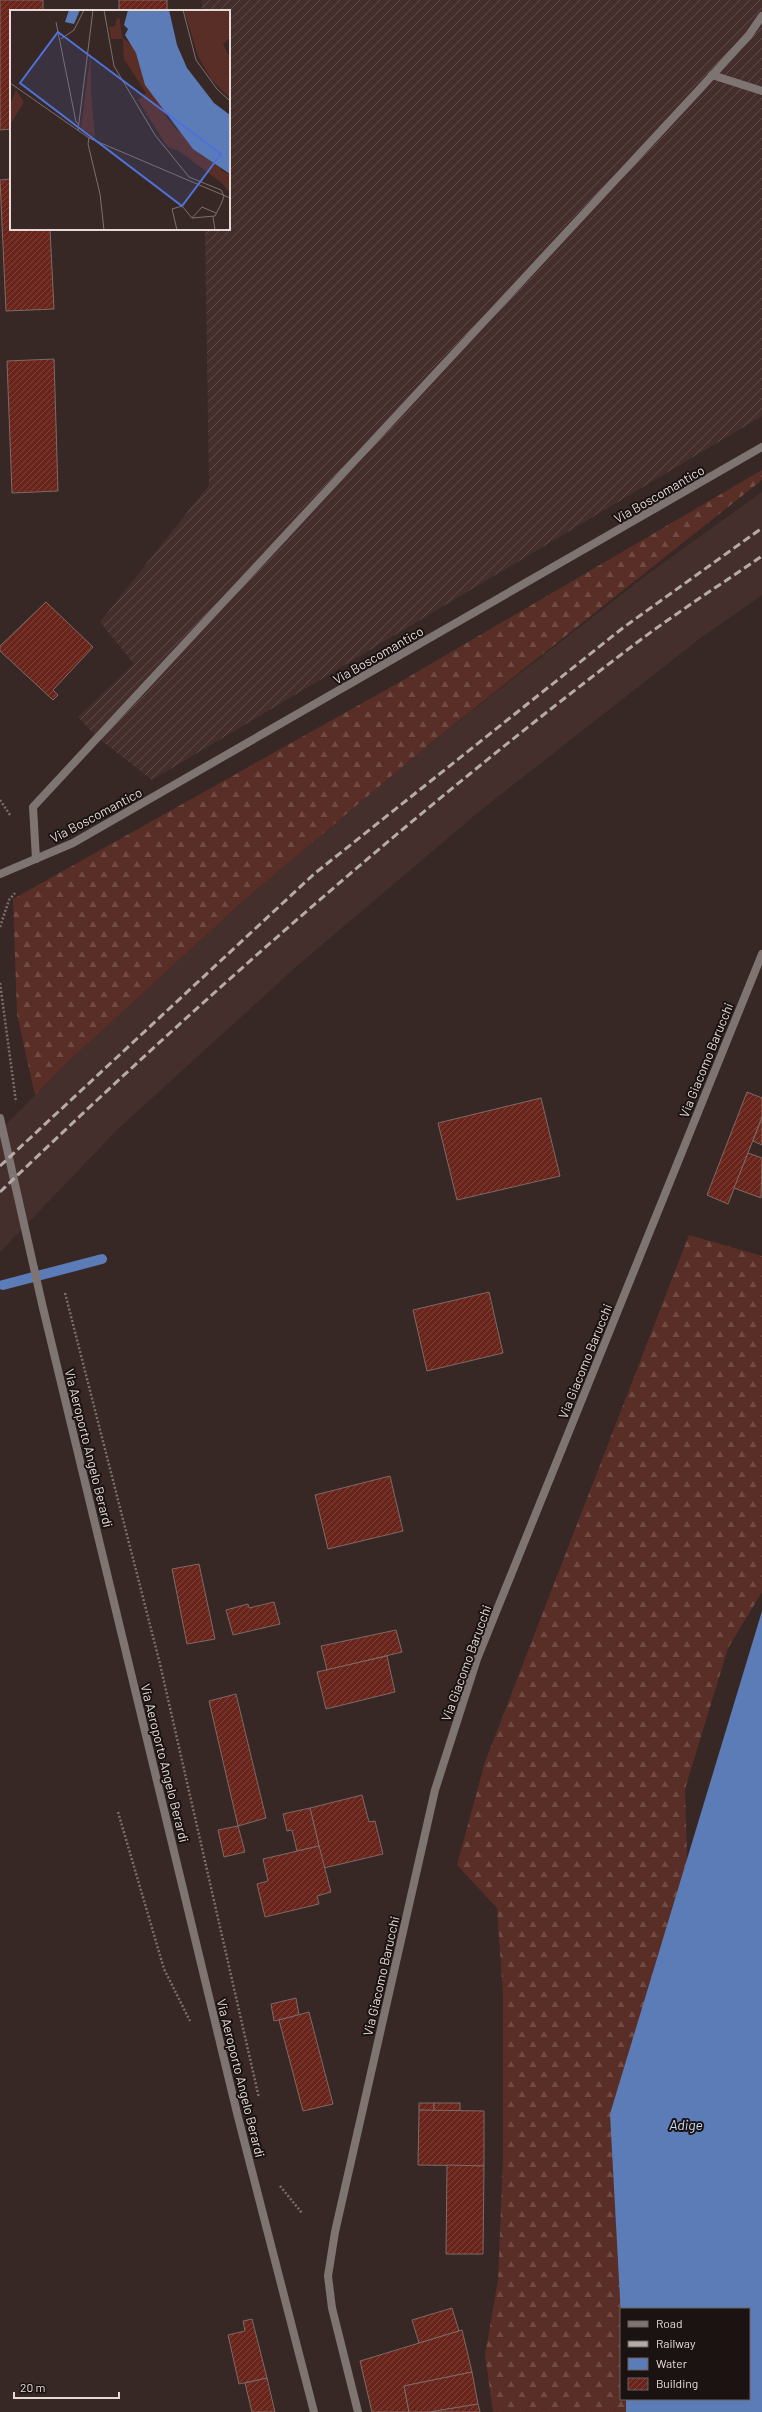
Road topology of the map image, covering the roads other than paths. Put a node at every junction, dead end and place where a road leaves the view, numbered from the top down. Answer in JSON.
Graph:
{"nodes":[{"id":1,"x":762,"y":16,"type":"edge"},
{"id":2,"x":712,"y":75,"type":"junction"},
{"id":3,"x":762,"y":91,"type":"edge"},
{"id":4,"x":762,"y":447,"type":"edge"},
{"id":5,"x":36,"y":859,"type":"junction"},
{"id":6,"x":0,"y":874,"type":"edge"},
{"id":7,"x":762,"y":954,"type":"edge"},
{"id":8,"x":0,"y":1118,"type":"edge"},
{"id":9,"x":314,"y":2412,"type":"edge"},
{"id":10,"x":358,"y":2412,"type":"edge"}],
"edges":[{"from":1,"to":2,"type":"street"},
{"from":2,"to":3,"type":"street"},
{"from":2,"to":5,"type":"street"},
{"from":4,"to":5,"type":"street","name":"Via Boscomantico"},
{"from":5,"to":6,"type":"street","name":"Via Boscomantico"},
{"from":7,"to":10,"type":"street","name":"Via Giacomo Barucchi"},
{"from":8,"to":9,"type":"street","name":"Via Aeroporto Angelo Berardi"}]}
